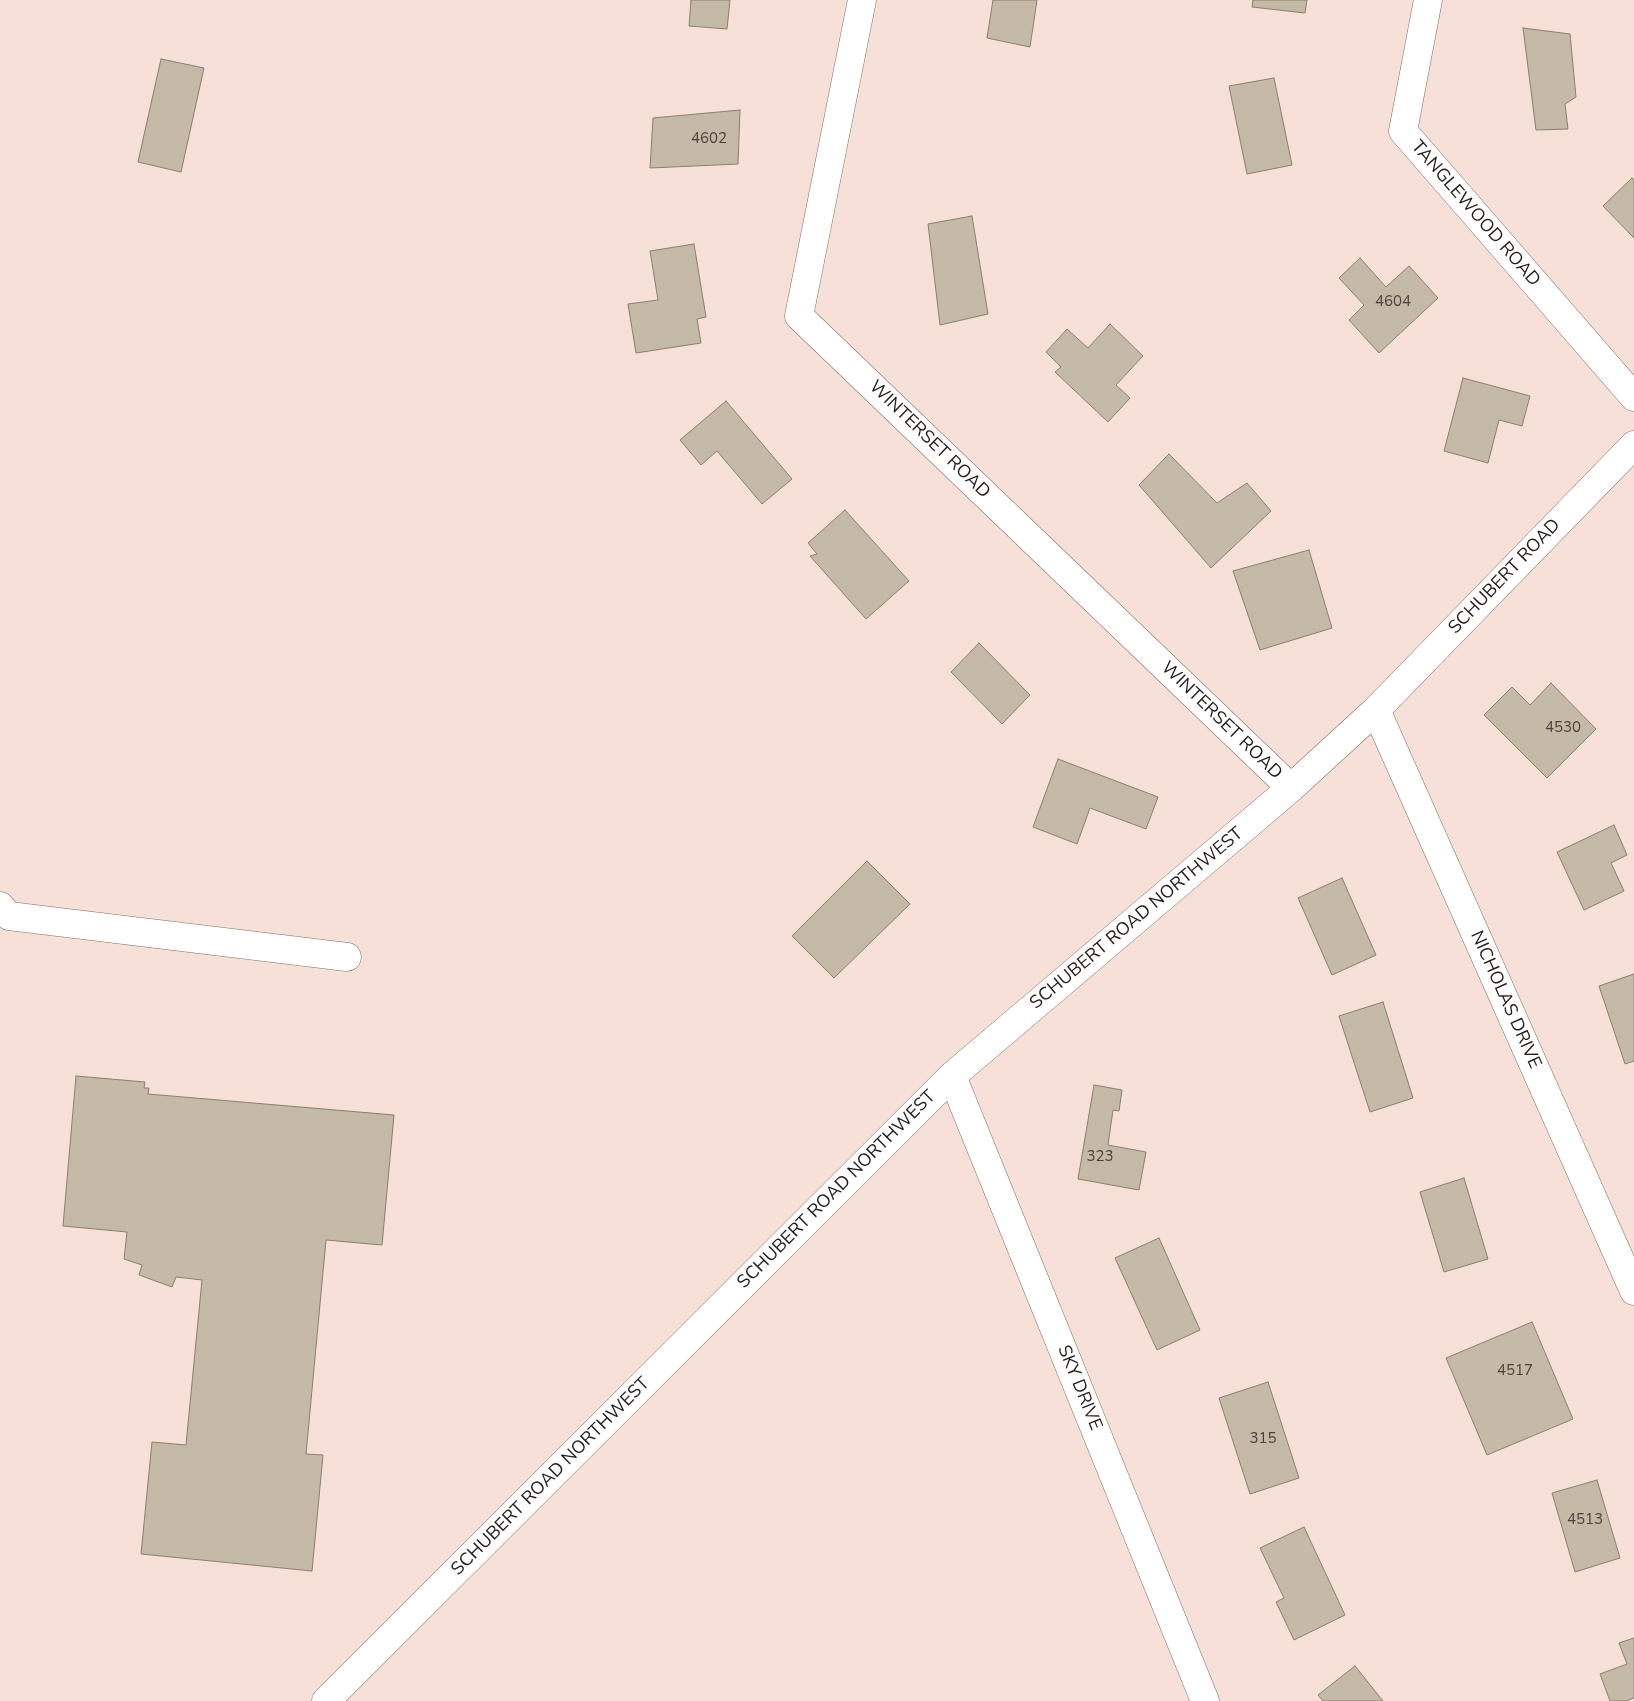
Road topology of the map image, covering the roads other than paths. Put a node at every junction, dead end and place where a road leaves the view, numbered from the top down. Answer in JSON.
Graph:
{"nodes":[{"id":1,"x":862,"y":0,"type":"edge"},
{"id":2,"x":1428,"y":0,"type":"edge"},
{"id":3,"x":1634,"y":397,"type":"edge"},
{"id":4,"x":1634,"y":445,"type":"edge"},
{"id":5,"x":1376,"y":710,"type":"junction"},
{"id":6,"x":1291,"y":788,"type":"junction"},
{"id":7,"x":0,"y":906,"type":"edge"},
{"id":8,"x":346,"y":957,"type":"dead end"},
{"id":9,"x":952,"y":1076,"type":"junction"},
{"id":10,"x":1634,"y":1291,"type":"edge"},
{"id":11,"x":326,"y":1701,"type":"edge"},
{"id":12,"x":1205,"y":1701,"type":"edge"}],
"edges":[{"from":1,"to":6,"type":"street","name":"WINTERSET ROAD"},
{"from":2,"to":3,"type":"street","name":"TANGLEWOOD ROAD"},
{"from":4,"to":5,"type":"street","name":"SCHUBERT ROAD"},
{"from":5,"to":6,"type":"street","name":"SCHUBERT ROAD NORTHWEST"},
{"from":5,"to":10,"type":"street","name":"NICHOLAS DRIVE"},
{"from":6,"to":9,"type":"street","name":"SCHUBERT ROAD NORTHWEST"},
{"from":7,"to":8,"type":"street"},
{"from":9,"to":11,"type":"street","name":"SCHUBERT ROAD NORTHWEST"},
{"from":9,"to":12,"type":"street","name":"SKY DRIVE"}]}
